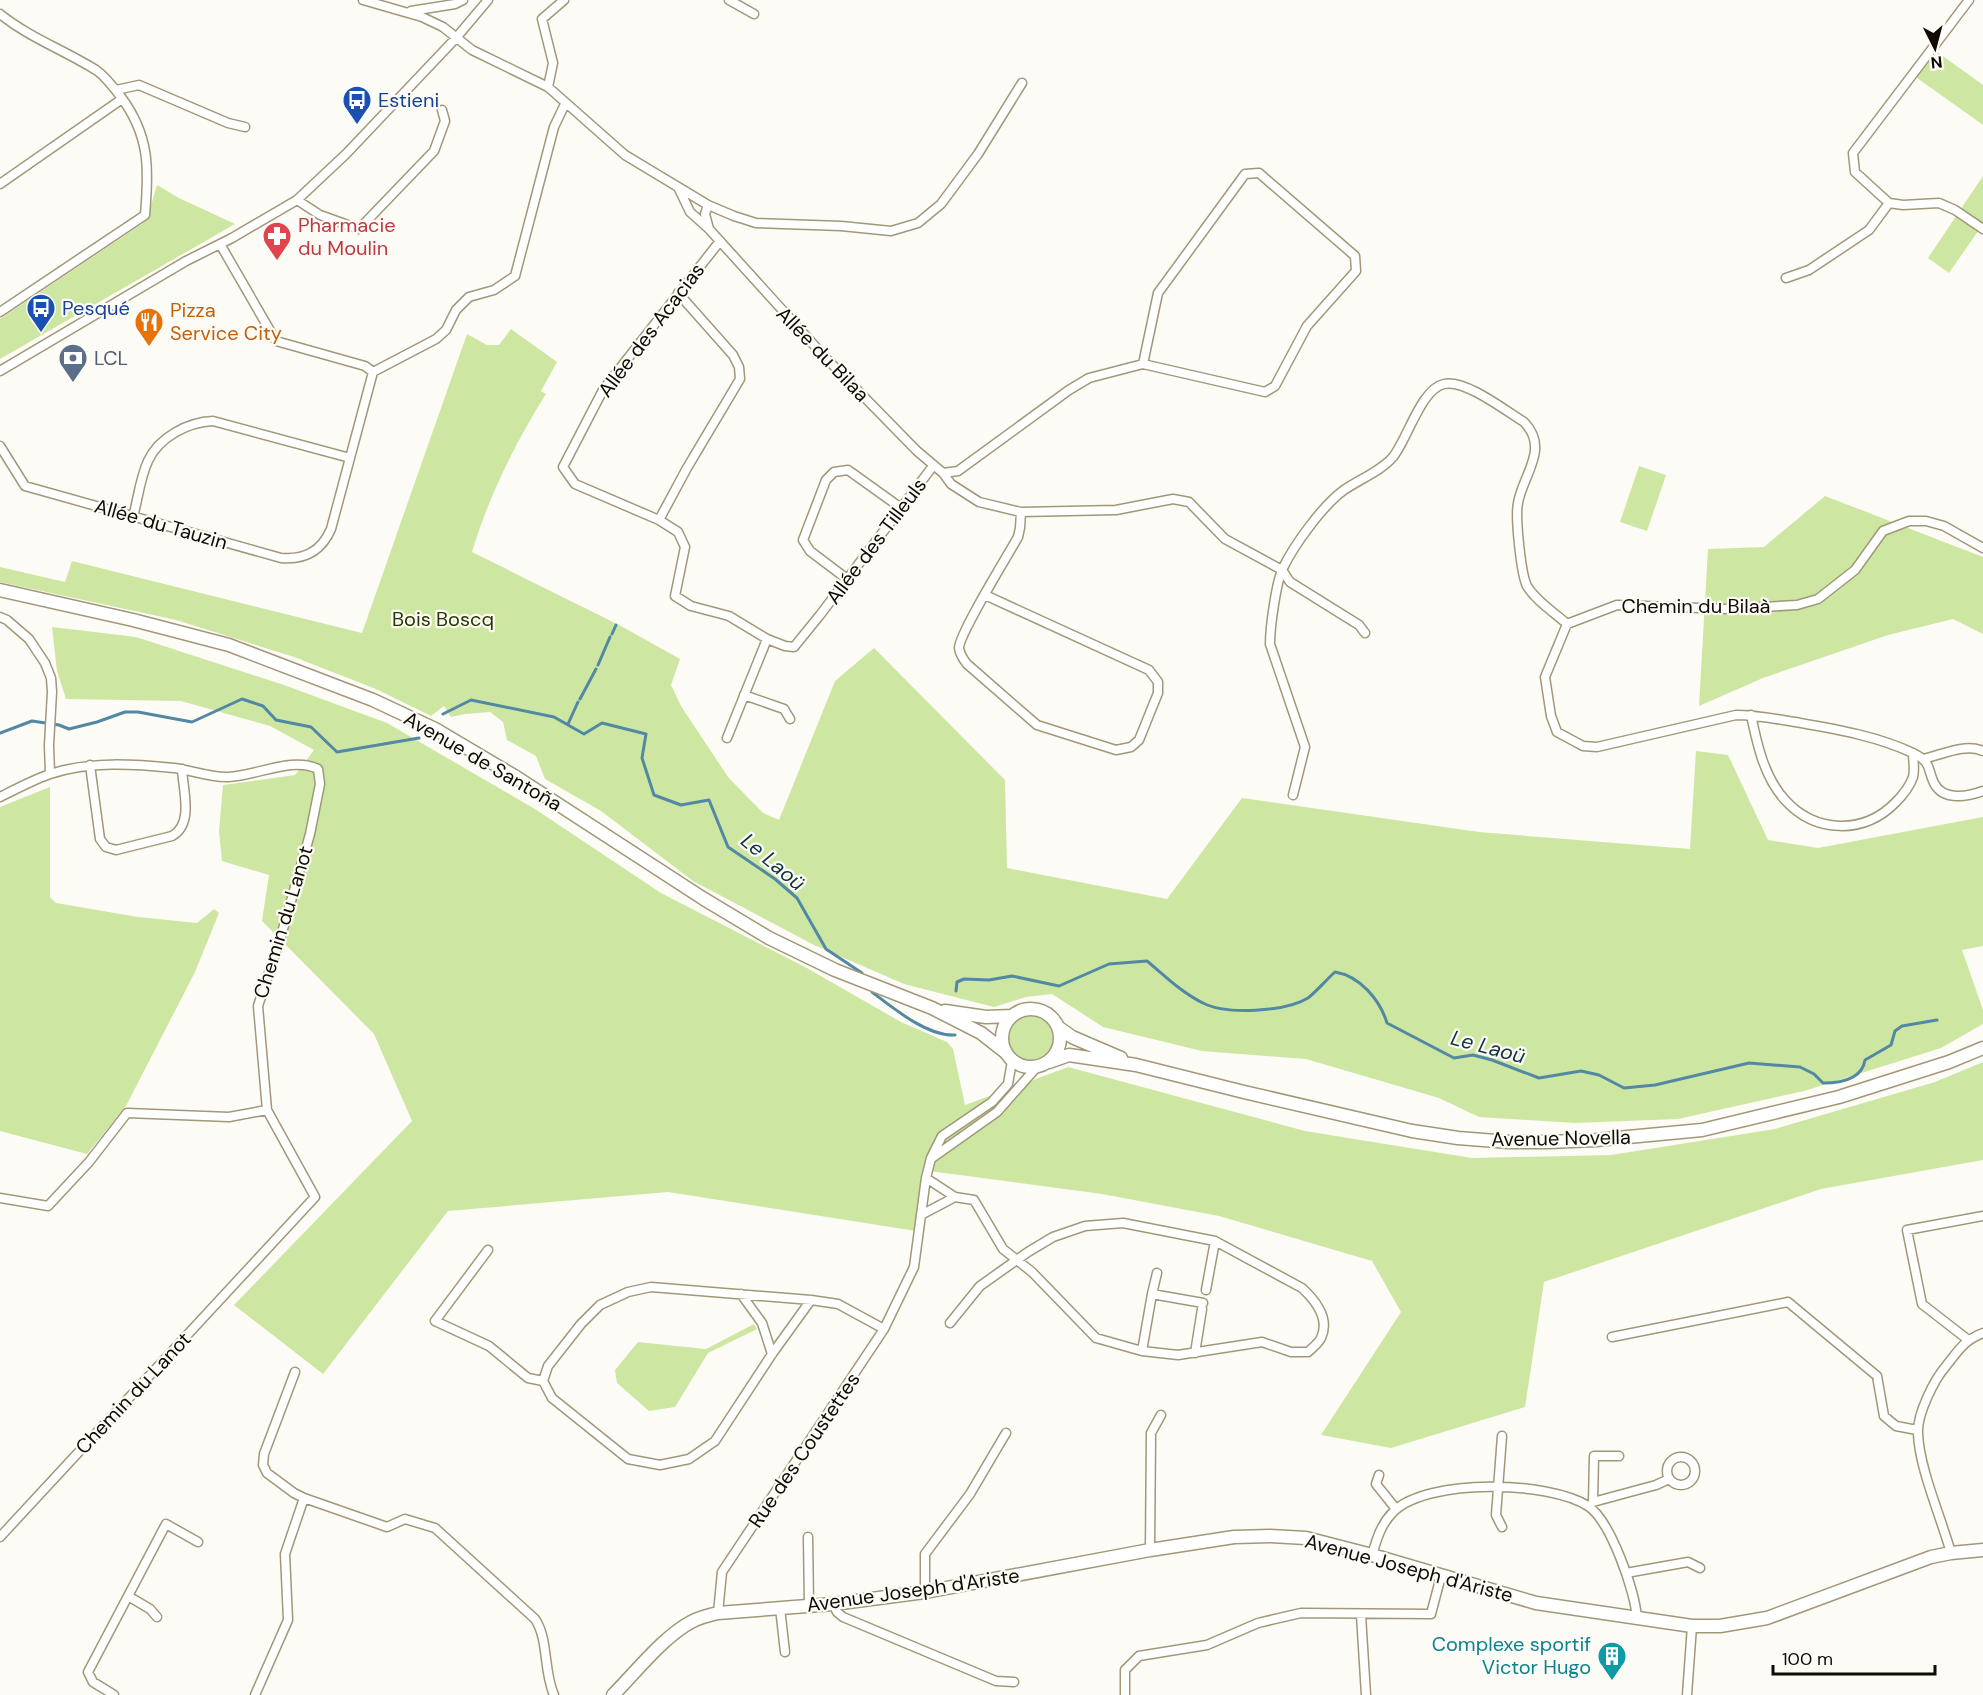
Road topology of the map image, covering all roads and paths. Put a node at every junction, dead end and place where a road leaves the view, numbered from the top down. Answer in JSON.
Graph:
{"nodes":[{"id":1,"x":363,"y":0,"type":"edge"},
{"id":2,"x":463,"y":0,"type":"edge"},
{"id":3,"x":488,"y":0,"type":"edge"},
{"id":4,"x":564,"y":0,"type":"edge"},
{"id":5,"x":729,"y":0,"type":"edge"},
{"id":6,"x":1969,"y":0,"type":"edge"},
{"id":7,"x":407,"y":12,"type":"junction"},
{"id":8,"x":0,"y":14,"type":"edge"},
{"id":9,"x":754,"y":14,"type":"dead end"},
{"id":10,"x":456,"y":38,"type":"junction"},
{"id":11,"x":1022,"y":83,"type":"dead end"},
{"id":12,"x":548,"y":87,"type":"junction"},
{"id":13,"x":116,"y":90,"type":"junction"},
{"id":14,"x":122,"y":99,"type":"junction"},
{"id":15,"x":565,"y":104,"type":"junction"},
{"id":16,"x":442,"y":110,"type":"dead end"},
{"id":17,"x":245,"y":128,"type":"dead end"},
{"id":18,"x":0,"y":184,"type":"edge"},
{"id":19,"x":679,"y":189,"type":"junction"},
{"id":20,"x":297,"y":200,"type":"junction"},
{"id":21,"x":1889,"y":202,"type":"junction"},
{"id":22,"x":708,"y":205,"type":"junction"},
{"id":23,"x":709,"y":229,"type":"junction"},
{"id":24,"x":1983,"y":229,"type":"edge"},
{"id":25,"x":720,"y":241,"type":"junction"},
{"id":26,"x":220,"y":244,"type":"junction"},
{"id":27,"x":1786,"y":278,"type":"dead end"},
{"id":28,"x":678,"y":293,"type":"junction"},
{"id":29,"x":0,"y":312,"type":"edge"},
{"id":30,"x":1143,"y":364,"type":"junction"},
{"id":31,"x":0,"y":371,"type":"edge"},
{"id":32,"x":373,"y":372,"type":"junction"},
{"id":33,"x":0,"y":446,"type":"edge"},
{"id":34,"x":350,"y":458,"type":"junction"},
{"id":35,"x":933,"y":466,"type":"junction"},
{"id":36,"x":943,"y":474,"type":"junction"},
{"id":37,"x":901,"y":508,"type":"junction"},
{"id":38,"x":1021,"y":512,"type":"junction"},
{"id":39,"x":133,"y":517,"type":"junction"},
{"id":40,"x":659,"y":520,"type":"junction"},
{"id":41,"x":1983,"y":548,"type":"edge"},
{"id":42,"x":1282,"y":570,"type":"junction"},
{"id":43,"x":847,"y":579,"type":"junction"},
{"id":44,"x":0,"y":590,"type":"edge"},
{"id":45,"x":985,"y":596,"type":"junction"},
{"id":46,"x":0,"y":617,"type":"edge"},
{"id":47,"x":1568,"y":624,"type":"junction"},
{"id":48,"x":1365,"y":633,"type":"dead end"},
{"id":49,"x":767,"y":639,"type":"junction"},
{"id":50,"x":744,"y":695,"type":"junction"},
{"id":51,"x":1751,"y":715,"type":"junction"},
{"id":52,"x":790,"y":719,"type":"dead end"},
{"id":53,"x":727,"y":738,"type":"dead end"},
{"id":54,"x":1983,"y":751,"type":"edge"},
{"id":55,"x":1913,"y":753,"type":"junction"},
{"id":56,"x":1923,"y":759,"type":"junction"},
{"id":57,"x":90,"y":765,"type":"junction"},
{"id":58,"x":182,"y":769,"type":"junction"},
{"id":59,"x":50,"y":774,"type":"junction"},
{"id":60,"x":1983,"y":791,"type":"edge"},
{"id":61,"x":1293,"y":795,"type":"dead end"},
{"id":62,"x":0,"y":796,"type":"edge"},
{"id":63,"x":932,"y":1008,"type":"junction"},
{"id":64,"x":1012,"y":1016,"type":"junction"},
{"id":65,"x":1058,"y":1027,"type":"junction"},
{"id":66,"x":1983,"y":1048,"type":"edge"},
{"id":67,"x":1004,"y":1051,"type":"junction"},
{"id":68,"x":1012,"y":1061,"type":"junction"},
{"id":69,"x":1049,"y":1062,"type":"junction"},
{"id":70,"x":1136,"y":1065,"type":"junction"},
{"id":71,"x":1036,"y":1068,"type":"junction"},
{"id":72,"x":267,"y":1110,"type":"junction"},
{"id":73,"x":931,"y":1158,"type":"junction"},
{"id":74,"x":926,"y":1178,"type":"junction"},
{"id":75,"x":955,"y":1197,"type":"junction"},
{"id":76,"x":0,"y":1198,"type":"edge"},
{"id":77,"x":921,"y":1215,"type":"junction"},
{"id":78,"x":1983,"y":1216,"type":"edge"},
{"id":79,"x":1215,"y":1241,"type":"junction"},
{"id":80,"x":488,"y":1250,"type":"dead end"},
{"id":81,"x":1016,"y":1260,"type":"junction"},
{"id":82,"x":1157,"y":1273,"type":"dead end"},
{"id":83,"x":1206,"y":1290,"type":"dead end"},
{"id":84,"x":741,"y":1294,"type":"junction"},
{"id":85,"x":1152,"y":1294,"type":"junction"},
{"id":86,"x":811,"y":1300,"type":"junction"},
{"id":87,"x":950,"y":1323,"type":"dead end"},
{"id":88,"x":884,"y":1329,"type":"junction"},
{"id":89,"x":1983,"y":1333,"type":"edge"},
{"id":90,"x":1612,"y":1337,"type":"dead end"},
{"id":91,"x":1968,"y":1339,"type":"junction"},
{"id":92,"x":1142,"y":1351,"type":"junction"},
{"id":93,"x":1195,"y":1353,"type":"junction"},
{"id":94,"x":772,"y":1354,"type":"junction"},
{"id":95,"x":295,"y":1372,"type":"dead end"},
{"id":96,"x":543,"y":1381,"type":"junction"},
{"id":97,"x":1161,"y":1415,"type":"dead end"},
{"id":98,"x":1917,"y":1430,"type":"junction"},
{"id":99,"x":1006,"y":1433,"type":"dead end"},
{"id":100,"x":1502,"y":1436,"type":"dead end"},
{"id":101,"x":1619,"y":1456,"type":"dead end"},
{"id":102,"x":1379,"y":1475,"type":"dead end"},
{"id":103,"x":1669,"y":1479,"type":"dead end"},
{"id":104,"x":1498,"y":1487,"type":"junction"},
{"id":105,"x":304,"y":1498,"type":"junction"},
{"id":106,"x":1591,"y":1504,"type":"junction"},
{"id":107,"x":1396,"y":1509,"type":"junction"},
{"id":108,"x":1502,"y":1527,"type":"dead end"},
{"id":109,"x":0,"y":1537,"type":"edge"},
{"id":110,"x":808,"y":1537,"type":"dead end"},
{"id":111,"x":198,"y":1542,"type":"dead end"},
{"id":112,"x":1150,"y":1550,"type":"junction"},
{"id":113,"x":1983,"y":1550,"type":"edge"},
{"id":114,"x":1951,"y":1552,"type":"junction"},
{"id":115,"x":1372,"y":1555,"type":"junction"},
{"id":116,"x":1700,"y":1568,"type":"dead end"},
{"id":117,"x":1626,"y":1573,"type":"junction"},
{"id":118,"x":1441,"y":1576,"type":"junction"},
{"id":119,"x":925,"y":1592,"type":"junction"},
{"id":120,"x":128,"y":1596,"type":"junction"},
{"id":121,"x":833,"y":1604,"type":"junction"},
{"id":122,"x":809,"y":1605,"type":"junction"},
{"id":123,"x":780,"y":1608,"type":"junction"},
{"id":124,"x":718,"y":1613,"type":"junction"},
{"id":125,"x":1361,"y":1615,"type":"junction"},
{"id":126,"x":157,"y":1617,"type":"dead end"},
{"id":127,"x":1637,"y":1618,"type":"junction"},
{"id":128,"x":1692,"y":1626,"type":"junction"},
{"id":129,"x":785,"y":1652,"type":"dead end"},
{"id":130,"x":1014,"y":1682,"type":"dead end"},
{"id":131,"x":114,"y":1695,"type":"edge"},
{"id":132,"x":255,"y":1695,"type":"edge"},
{"id":133,"x":554,"y":1695,"type":"edge"},
{"id":134,"x":613,"y":1695,"type":"edge"},
{"id":135,"x":1125,"y":1695,"type":"edge"},
{"id":136,"x":1366,"y":1695,"type":"edge"},
{"id":137,"x":1687,"y":1695,"type":"edge"}],
"edges":[{"from":1,"to":7,"type":"street"},
{"from":2,"to":7,"type":"street"},
{"from":3,"to":10,"type":"street"},
{"from":4,"to":12,"type":"street"},
{"from":5,"to":9,"type":"street"},
{"from":6,"to":21,"type":"street"},
{"from":7,"to":10,"type":"street"},
{"from":8,"to":13,"type":"street"},
{"from":10,"to":12,"type":"street"},
{"from":10,"to":20,"type":"street"},
{"from":11,"to":22,"type":"street"},
{"from":12,"to":15,"type":"street"},
{"from":13,"to":14,"type":"street"},
{"from":13,"to":17,"type":"street"},
{"from":14,"to":18,"type":"street"},
{"from":14,"to":29,"type":"street"},
{"from":15,"to":19,"type":"street"},
{"from":15,"to":32,"type":"street"},
{"from":16,"to":20,"type":"street"},
{"from":19,"to":22,"type":"street"},
{"from":19,"to":23,"type":"street","name":"Allée du Bilaa"},
{"from":20,"to":26,"type":"street"},
{"from":21,"to":24,"type":"street"},
{"from":21,"to":27,"type":"street"},
{"from":22,"to":23,"type":"street"},
{"from":23,"to":25,"type":"street","name":"Allée du Bilaa"},
{"from":25,"to":28,"type":"street","name":"Allée des Acacias"},
{"from":25,"to":35,"type":"street","name":"Allée du Bilaa"},
{"from":26,"to":31,"type":"street"},
{"from":26,"to":32,"type":"street"},
{"from":28,"to":40,"type":"street"},
{"from":28,"to":40,"type":"street","name":"Allée des Acacias"},
{"from":30,"to":30,"type":"street"},
{"from":30,"to":36,"type":"street"},
{"from":32,"to":34,"type":"street"},
{"from":33,"to":39,"type":"street","name":"Allée du Tauzin"},
{"from":34,"to":39,"type":"street"},
{"from":34,"to":39,"type":"street","name":"Allée du Tauzin"},
{"from":35,"to":36,"type":"street","name":"Allée du Bilaa"},
{"from":35,"to":37,"type":"street","name":"Allée des Tilleuls"},
{"from":36,"to":38,"type":"street","name":"Allée du Bilaa"},
{"from":37,"to":43,"type":"street","name":"Allée des Tilleuls"},
{"from":37,"to":43,"type":"street"},
{"from":38,"to":42,"type":"street","name":"Allée du Bilaa"},
{"from":38,"to":45,"type":"street"},
{"from":40,"to":49,"type":"street","name":"Allée des Acacias"},
{"from":41,"to":47,"type":"street","name":"Chemin du Bilaà"},
{"from":42,"to":47,"type":"street"},
{"from":42,"to":48,"type":"street","name":"Allée du Bilaa"},
{"from":42,"to":61,"type":"street"},
{"from":43,"to":49,"type":"street","name":"Allée des Tilleuls"},
{"from":44,"to":63,"type":"main road","name":"Avenue de Santoña"},
{"from":45,"to":45,"type":"street"},
{"from":46,"to":59,"type":"street"},
{"from":47,"to":51,"type":"street"},
{"from":49,"to":50,"type":"street"},
{"from":50,"to":52,"type":"street"},
{"from":50,"to":53,"type":"street"},
{"from":51,"to":55,"type":"street"},
{"from":51,"to":55,"type":"street"},
{"from":54,"to":56,"type":"street"},
{"from":55,"to":56,"type":"street"},
{"from":56,"to":60,"type":"street"},
{"from":57,"to":58,"type":"street","name":"Chemin du Lanot"},
{"from":57,"to":58,"type":"street"},
{"from":57,"to":59,"type":"street","name":"Chemin du Lanot"},
{"from":58,"to":72,"type":"street","name":"Chemin du Lanot"},
{"from":59,"to":62,"type":"street","name":"Chemin du Lanot"},
{"from":63,"to":64,"type":"main road","name":"Avenue de Santoña"},
{"from":63,"to":67,"type":"main road","name":"Avenue de Santoña"},
{"from":64,"to":65,"type":"main road"},
{"from":64,"to":67,"type":"main road"},
{"from":65,"to":69,"type":"main road"},
{"from":65,"to":70,"type":"main road","name":"Avenue Novella"},
{"from":66,"to":70,"type":"main road","name":"Avenue Novella"},
{"from":67,"to":68,"type":"main road"},
{"from":68,"to":71,"type":"main road"},
{"from":68,"to":73,"type":"street","name":"Rue des Coustettes"},
{"from":69,"to":70,"type":"main road","name":"Avenue Novella"},
{"from":69,"to":71,"type":"main road"},
{"from":71,"to":73,"type":"street"},
{"from":72,"to":76,"type":"street"},
{"from":72,"to":109,"type":"street","name":"Chemin du Lanot"},
{"from":73,"to":74,"type":"street","name":"Rue des Coustettes"},
{"from":74,"to":75,"type":"street"},
{"from":74,"to":77,"type":"street","name":"Rue des Coustettes"},
{"from":75,"to":77,"type":"street"},
{"from":75,"to":81,"type":"street"},
{"from":77,"to":88,"type":"street","name":"Rue des Coustettes"},
{"from":78,"to":91,"type":"street"},
{"from":79,"to":81,"type":"street"},
{"from":79,"to":83,"type":"street"},
{"from":79,"to":93,"type":"street"},
{"from":80,"to":96,"type":"street"},
{"from":81,"to":87,"type":"street"},
{"from":81,"to":92,"type":"street"},
{"from":82,"to":85,"type":"street"},
{"from":84,"to":86,"type":"street"},
{"from":84,"to":94,"type":"street"},
{"from":84,"to":96,"type":"street"},
{"from":85,"to":92,"type":"street"},
{"from":85,"to":93,"type":"street"},
{"from":86,"to":88,"type":"street"},
{"from":86,"to":94,"type":"street"},
{"from":88,"to":124,"type":"street","name":"Rue des Coustettes"},
{"from":89,"to":91,"type":"street"},
{"from":90,"to":98,"type":"street"},
{"from":91,"to":98,"type":"street"},
{"from":92,"to":93,"type":"street"},
{"from":94,"to":96,"type":"street"},
{"from":95,"to":105,"type":"street"},
{"from":97,"to":112,"type":"street"},
{"from":98,"to":114,"type":"street"},
{"from":99,"to":119,"type":"street"},
{"from":100,"to":104,"type":"street"},
{"from":101,"to":106,"type":"street"},
{"from":102,"to":107,"type":"street"},
{"from":103,"to":106,"type":"street"},
{"from":104,"to":106,"type":"street"},
{"from":104,"to":107,"type":"street"},
{"from":104,"to":108,"type":"street"},
{"from":105,"to":132,"type":"street"},
{"from":105,"to":133,"type":"street"},
{"from":106,"to":117,"type":"street"},
{"from":107,"to":115,"type":"street"},
{"from":110,"to":122,"type":"street"},
{"from":111,"to":120,"type":"street"},
{"from":112,"to":115,"type":"main road","name":"Avenue Joseph d'Ariste"},
{"from":112,"to":119,"type":"main road","name":"Avenue Joseph d'Ariste"},
{"from":113,"to":114,"type":"main road","name":"Avenue Joseph d'Ariste"},
{"from":114,"to":128,"type":"main road","name":"Avenue Joseph d'Ariste"},
{"from":115,"to":118,"type":"main road","name":"Avenue Joseph d'Ariste"},
{"from":116,"to":117,"type":"street"},
{"from":117,"to":127,"type":"street"},
{"from":118,"to":125,"type":"street"},
{"from":118,"to":127,"type":"main road","name":"Avenue Joseph d'Ariste"},
{"from":119,"to":121,"type":"main road","name":"Avenue Joseph d'Ariste"},
{"from":120,"to":126,"type":"street"},
{"from":120,"to":131,"type":"street"},
{"from":121,"to":122,"type":"main road","name":"Avenue Joseph d'Ariste"},
{"from":121,"to":130,"type":"street"},
{"from":122,"to":123,"type":"main road","name":"Avenue Joseph d'Ariste"},
{"from":123,"to":124,"type":"main road","name":"Avenue Joseph d'Ariste"},
{"from":123,"to":129,"type":"street"},
{"from":124,"to":134,"type":"main road"},
{"from":125,"to":135,"type":"street"},
{"from":125,"to":136,"type":"street"},
{"from":127,"to":128,"type":"main road","name":"Avenue Joseph d'Ariste"},
{"from":128,"to":137,"type":"street"}]}
